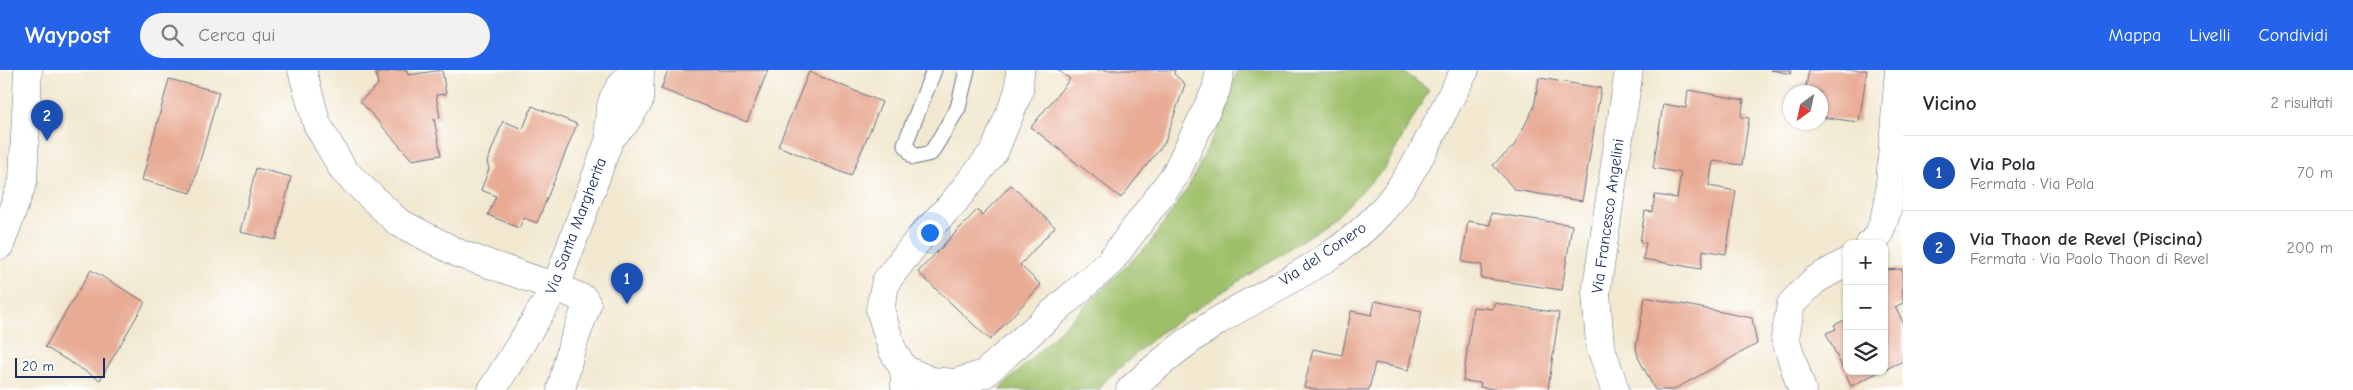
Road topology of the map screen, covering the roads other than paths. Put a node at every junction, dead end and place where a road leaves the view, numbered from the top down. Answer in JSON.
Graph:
{"nodes":[{"id":1,"x":28,"y":70,"type":"edge"},
{"id":2,"x":42,"y":70,"type":"edge"},
{"id":3,"x":302,"y":70,"type":"edge"},
{"id":4,"x":636,"y":70,"type":"edge"},
{"id":5,"x":640,"y":70,"type":"edge"},
{"id":6,"x":934,"y":70,"type":"edge"},
{"id":7,"x":967,"y":70,"type":"edge"},
{"id":8,"x":1020,"y":70,"type":"edge"},
{"id":9,"x":1220,"y":70,"type":"edge"},
{"id":10,"x":1465,"y":70,"type":"edge"},
{"id":11,"x":1629,"y":70,"type":"edge"},
{"id":12,"x":1899,"y":70,"type":"edge"},
{"id":13,"x":26,"y":101,"type":"junction"},
{"id":14,"x":610,"y":138,"type":"junction"},
{"id":15,"x":1875,"y":240,"type":"edge"},
{"id":16,"x":0,"y":245,"type":"edge"},
{"id":17,"x":1843,"y":264,"type":"edge"},
{"id":18,"x":556,"y":287,"type":"junction"},
{"id":19,"x":904,"y":379,"type":"edge"},
{"id":20,"x":492,"y":390,"type":"edge"},
{"id":21,"x":561,"y":390,"type":"edge"},
{"id":22,"x":1130,"y":390,"type":"edge"},
{"id":23,"x":1615,"y":390,"type":"edge"},
{"id":24,"x":1802,"y":390,"type":"edge"}],
"edges":[{"from":1,"to":13,"type":"street"},
{"from":2,"to":13,"type":"lane"},
{"from":3,"to":18,"type":"street"},
{"from":4,"to":14,"type":"street","name":"Via Santa Margherita"},
{"from":5,"to":14,"type":"street","name":"Via Santa Margherita"},
{"from":6,"to":7,"type":"lane"},
{"from":8,"to":19,"type":"street"},
{"from":9,"to":19,"type":"street"},
{"from":10,"to":22,"type":"street","name":"Via del Conero"},
{"from":11,"to":23,"type":"street","name":"Via Francesco Angelini"},
{"from":12,"to":15,"type":"street"},
{"from":13,"to":16,"type":"street"},
{"from":14,"to":18,"type":"street","name":"Via Santa Margherita"},
{"from":17,"to":24,"type":"street"},
{"from":18,"to":20,"type":"street","name":"Via Santa Margherita"},
{"from":18,"to":21,"type":"street"}]}
